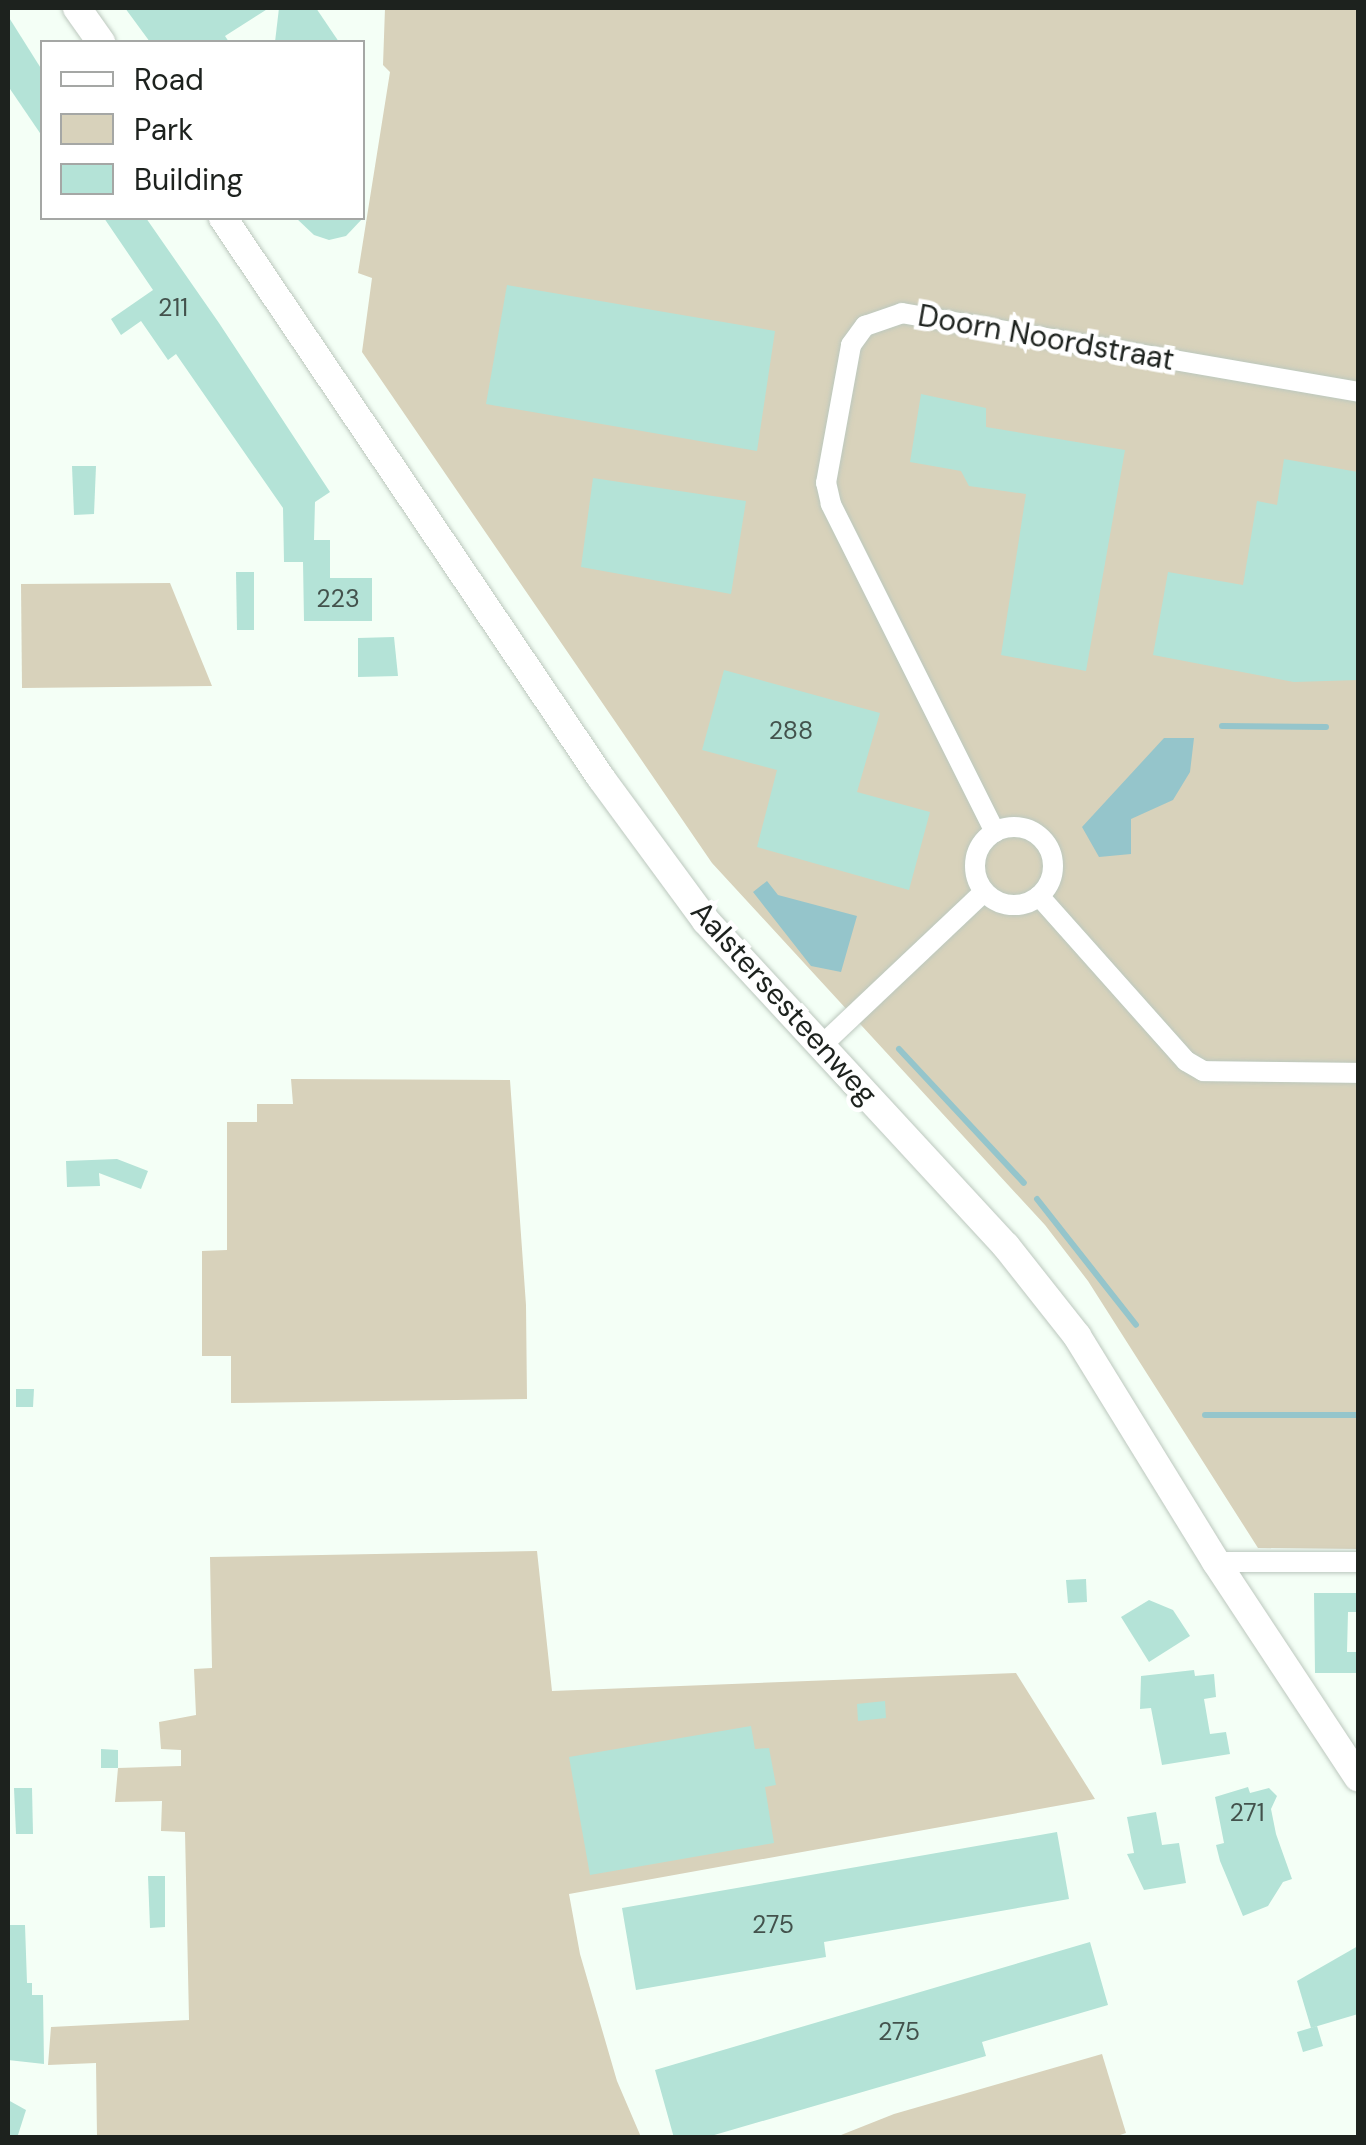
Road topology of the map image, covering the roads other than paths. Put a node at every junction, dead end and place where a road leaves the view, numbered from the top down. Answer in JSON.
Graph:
{"nodes":[{"id":1,"x":77,"y":8,"type":"edge"},
{"id":2,"x":101,"y":40,"type":"edge"},
{"id":3,"x":224,"y":220,"type":"edge"},
{"id":4,"x":1358,"y":392,"type":"edge"},
{"id":5,"x":994,"y":832,"type":"junction"},
{"id":6,"x":984,"y":892,"type":"junction"},
{"id":7,"x":1039,"y":896,"type":"junction"},
{"id":8,"x":821,"y":1046,"type":"junction"},
{"id":9,"x":1358,"y":1072,"type":"edge"},
{"id":10,"x":1216,"y":1562,"type":"junction"},
{"id":11,"x":1358,"y":1562,"type":"edge"},
{"id":12,"x":1358,"y":1776,"type":"edge"}],
"edges":[{"from":1,"to":2,"type":"main road"},
{"from":3,"to":8,"type":"main road","name":"Aalstersesteenweg"},
{"from":4,"to":5,"type":"street","name":"Doorn Noordstraat"},
{"from":5,"to":6,"type":"street"},
{"from":5,"to":7,"type":"street"},
{"from":6,"to":7,"type":"street"},
{"from":6,"to":8,"type":"street"},
{"from":7,"to":9,"type":"street"},
{"from":8,"to":10,"type":"main road","name":"Aalstersesteenweg"},
{"from":10,"to":11,"type":"street"},
{"from":10,"to":12,"type":"main road","name":"Aalstersesteenweg"}]}
